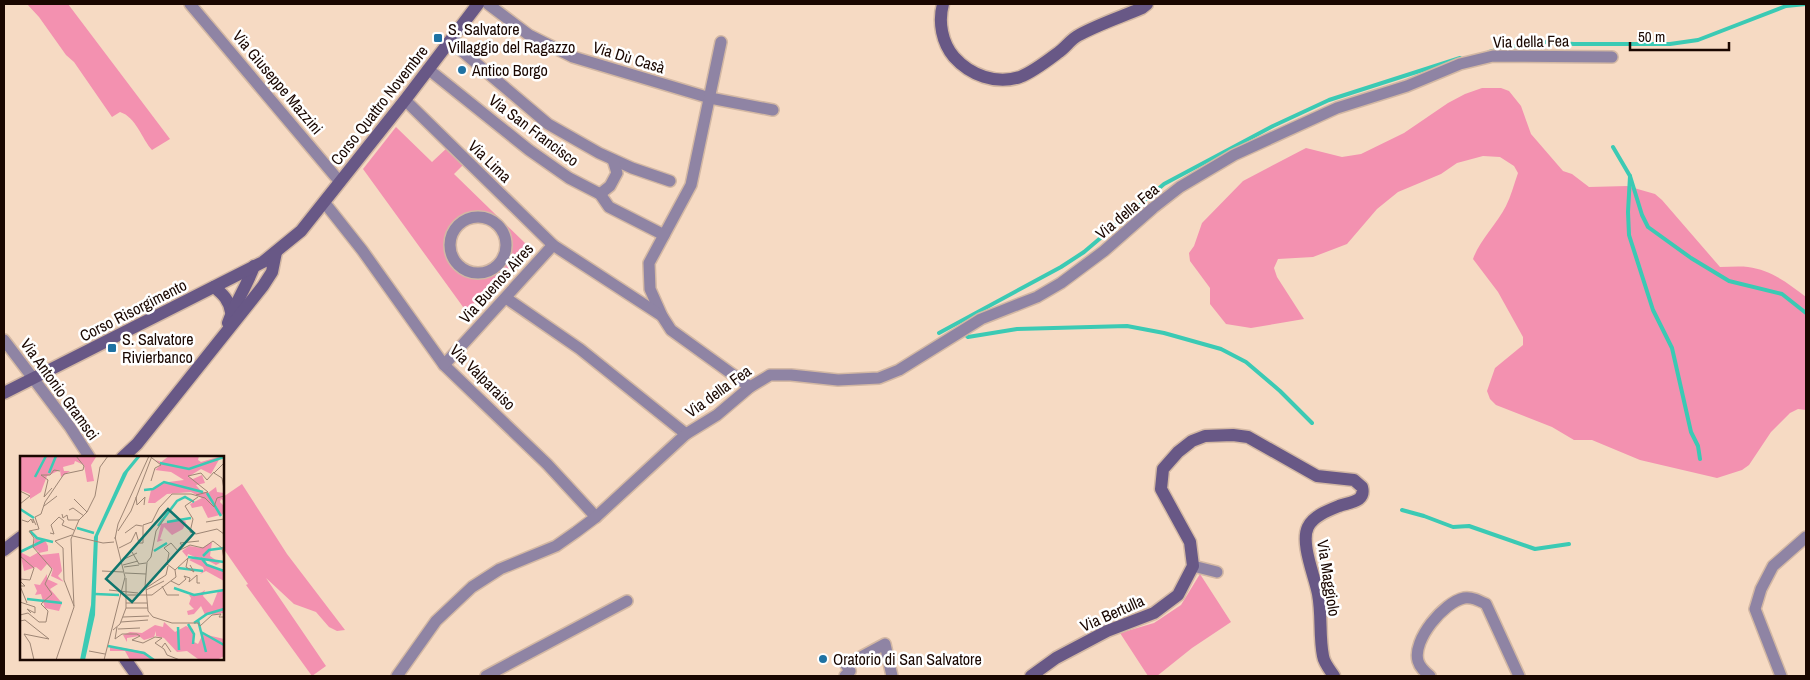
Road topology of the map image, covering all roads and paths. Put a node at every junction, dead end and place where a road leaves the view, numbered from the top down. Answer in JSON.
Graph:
{"nodes":[{"id":1,"x":190,"y":4,"type":"edge"},
{"id":2,"x":478,"y":4,"type":"edge"},
{"id":3,"x":488,"y":4,"type":"edge"},
{"id":4,"x":943,"y":4,"type":"edge"},
{"id":5,"x":1147,"y":4,"type":"edge"},
{"id":6,"x":450,"y":41,"type":"junction"},
{"id":7,"x":721,"y":42,"type":"dead end"},
{"id":8,"x":1612,"y":57,"type":"dead end"},
{"id":9,"x":428,"y":69,"type":"junction"},
{"id":10,"x":710,"y":98,"type":"junction"},
{"id":11,"x":405,"y":100,"type":"junction"},
{"id":12,"x":773,"y":110,"type":"dead end"},
{"id":13,"x":614,"y":160,"type":"junction"},
{"id":14,"x":340,"y":182,"type":"junction"},
{"id":15,"x":670,"y":182,"type":"dead end"},
{"id":16,"x":600,"y":194,"type":"junction"},
{"id":17,"x":324,"y":202,"type":"junction"},
{"id":18,"x":664,"y":236,"type":"junction"},
{"id":19,"x":553,"y":245,"type":"junction"},
{"id":20,"x":276,"y":252,"type":"junction"},
{"id":21,"x":254,"y":266,"type":"junction"},
{"id":22,"x":461,"y":268,"type":"joint"},
{"id":23,"x":214,"y":287,"type":"junction"},
{"id":24,"x":506,"y":298,"type":"junction"},
{"id":25,"x":231,"y":312,"type":"junction"},
{"id":26,"x":662,"y":316,"type":"junction"},
{"id":27,"x":223,"y":334,"type":"junction"},
{"id":28,"x":4,"y":340,"type":"edge"},
{"id":29,"x":444,"y":365,"type":"junction"},
{"id":30,"x":33,"y":378,"type":"junction"},
{"id":31,"x":750,"y":387,"type":"junction"},
{"id":32,"x":4,"y":393,"type":"edge"},
{"id":33,"x":686,"y":434,"type":"junction"},
{"id":34,"x":89,"y":456,"type":"edge"},
{"id":35,"x":124,"y":456,"type":"edge"},
{"id":36,"x":596,"y":517,"type":"junction"},
{"id":37,"x":1806,"y":537,"type":"edge"},
{"id":38,"x":20,"y":538,"type":"edge"},
{"id":39,"x":4,"y":550,"type":"edge"},
{"id":40,"x":1192,"y":566,"type":"junction"},
{"id":41,"x":1217,"y":572,"type":"dead end"},
{"id":42,"x":627,"y":601,"type":"dead end"},
{"id":43,"x":126,"y":660,"type":"edge"},
{"id":44,"x":136,"y":676,"type":"edge"},
{"id":45,"x":397,"y":676,"type":"edge"},
{"id":46,"x":486,"y":676,"type":"edge"},
{"id":47,"x":845,"y":676,"type":"edge"},
{"id":48,"x":892,"y":676,"type":"edge"},
{"id":49,"x":1031,"y":676,"type":"edge"},
{"id":50,"x":1334,"y":676,"type":"edge"},
{"id":51,"x":1430,"y":676,"type":"edge"},
{"id":52,"x":1519,"y":676,"type":"edge"},
{"id":53,"x":1781,"y":676,"type":"edge"}],
"edges":[{"from":1,"to":14,"type":"street","name":"Via Giuseppe Mazzini"},
{"from":2,"to":6,"type":"street","name":"Corso Quattro Novembre"},
{"from":3,"to":10,"type":"street","name":"Via Dù Casà"},
{"from":4,"to":5,"type":"street"},
{"from":6,"to":9,"type":"street","name":"Corso Quattro Novembre"},
{"from":6,"to":13,"type":"street"},
{"from":7,"to":10,"type":"street"},
{"from":8,"to":31,"type":"street","name":"Via della Fea"},
{"from":9,"to":11,"type":"street","name":"Corso Quattro Novembre"},
{"from":9,"to":16,"type":"street","name":"Via San Francisco"},
{"from":10,"to":12,"type":"street","name":"Via Dù Casà"},
{"from":10,"to":18,"type":"street"},
{"from":11,"to":14,"type":"street","name":"Corso Quattro Novembre"},
{"from":11,"to":19,"type":"street","name":"Via Lima"},
{"from":13,"to":15,"type":"street"},
{"from":13,"to":16,"type":"street"},
{"from":14,"to":17,"type":"street","name":"Corso Quattro Novembre"},
{"from":16,"to":18,"type":"street","name":"Via San Francisco"},
{"from":17,"to":20,"type":"street","name":"Corso Quattro Novembre"},
{"from":17,"to":29,"type":"street","name":"Via Valparaiso"},
{"from":18,"to":26,"type":"street"},
{"from":19,"to":24,"type":"street","name":"Via Buenos Aires"},
{"from":19,"to":26,"type":"street","name":"Via Lima"},
{"from":20,"to":21,"type":"street","name":"Corso Risorgimento"},
{"from":20,"to":27,"type":"street"},
{"from":21,"to":23,"type":"street","name":"Corso Risorgimento"},
{"from":21,"to":25,"type":"street"},
{"from":22,"to":22,"type":"street"},
{"from":23,"to":25,"type":"street"},
{"from":23,"to":30,"type":"street","name":"Corso Risorgimento"},
{"from":24,"to":29,"type":"street","name":"Via Buenos Aires"},
{"from":24,"to":33,"type":"street","name":"Via della Fea"},
{"from":25,"to":27,"type":"street"},
{"from":26,"to":31,"type":"street"},
{"from":27,"to":35,"type":"street"},
{"from":28,"to":30,"type":"street","name":"Via Antonio Gramsci"},
{"from":29,"to":36,"type":"street","name":"Via Valparaiso"},
{"from":30,"to":32,"type":"street","name":"Corso Risorgimento"},
{"from":30,"to":34,"type":"street","name":"Via Antonio Gramsci"},
{"from":31,"to":33,"type":"street","name":"Via della Fea"},
{"from":33,"to":36,"type":"street","name":"Via della Fea"},
{"from":36,"to":45,"type":"street","name":"Via della Fea"},
{"from":37,"to":53,"type":"street"},
{"from":38,"to":39,"type":"street"},
{"from":40,"to":41,"type":"street"},
{"from":40,"to":49,"type":"street","name":"Via Bertulla"},
{"from":40,"to":50,"type":"street","name":"Via Maggiolo"},
{"from":42,"to":46,"type":"street"},
{"from":43,"to":44,"type":"street"},
{"from":47,"to":48,"type":"street"},
{"from":51,"to":52,"type":"street"}]}
